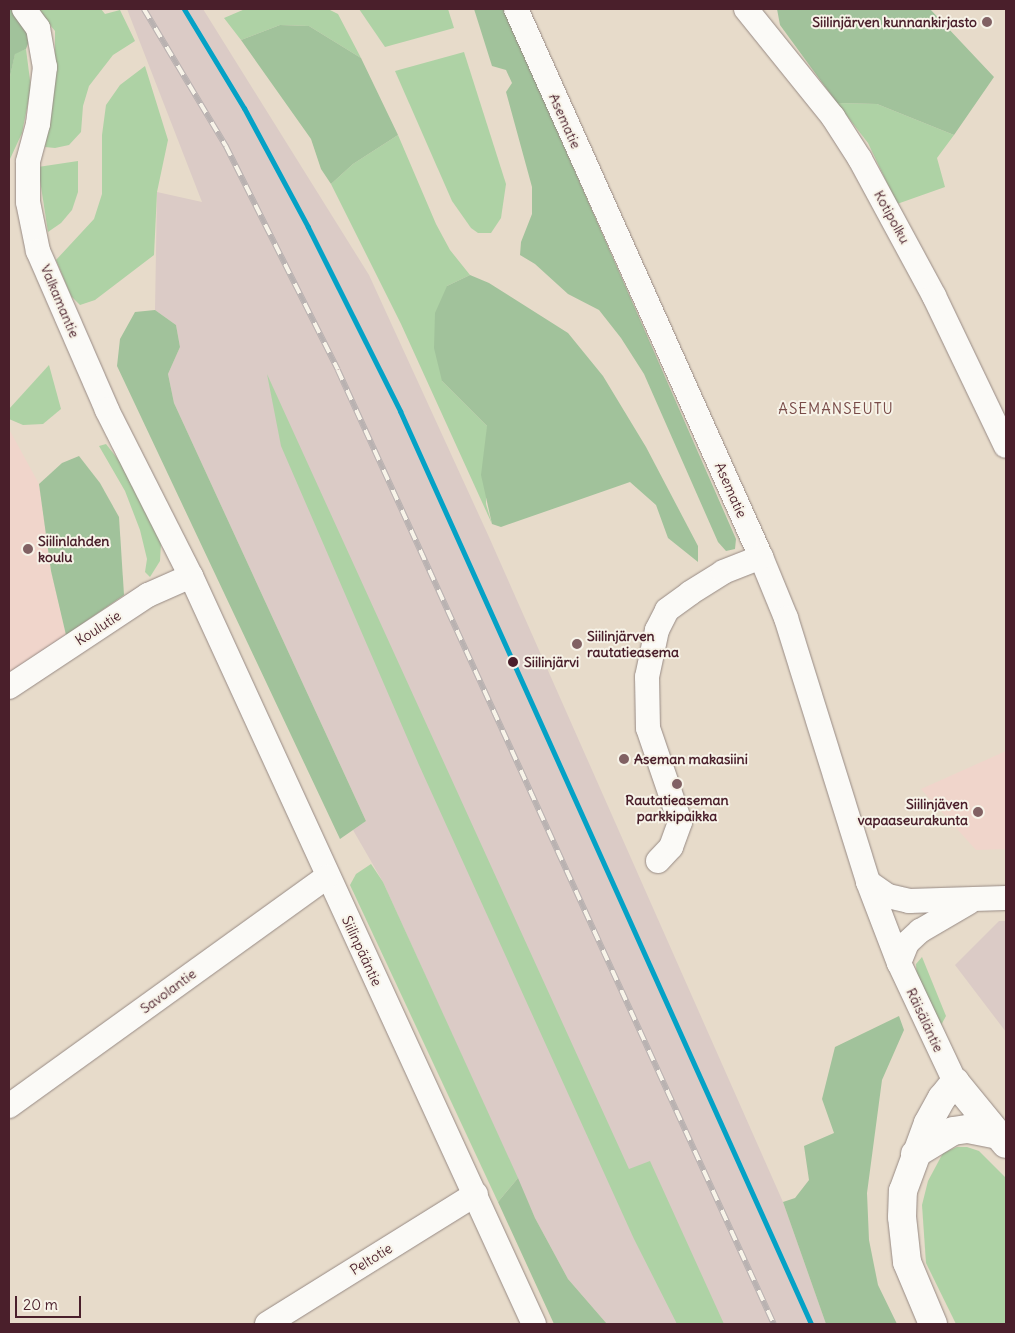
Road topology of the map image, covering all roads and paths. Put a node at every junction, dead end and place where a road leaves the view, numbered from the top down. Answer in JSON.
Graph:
{"nodes":[{"id":1,"x":24,"y":9,"type":"edge"},
{"id":2,"x":516,"y":9,"type":"edge"},
{"id":3,"x":746,"y":9,"type":"edge"},
{"id":4,"x":18,"y":205,"type":"edge"},
{"id":5,"x":1006,"y":446,"type":"edge"},
{"id":6,"x":761,"y":557,"type":"junction"},
{"id":7,"x":191,"y":576,"type":"junction"},
{"id":8,"x":9,"y":686,"type":"edge"},
{"id":9,"x":658,"y":861,"type":"dead end"},
{"id":10,"x":328,"y":878,"type":"junction"},
{"id":11,"x":868,"y":882,"type":"junction"},
{"id":12,"x":1006,"y":898,"type":"edge"},
{"id":13,"x":974,"y":900,"type":"junction"},
{"id":14,"x":899,"y":963,"type":"junction"},
{"id":15,"x":956,"y":1082,"type":"junction"},
{"id":16,"x":9,"y":1106,"type":"edge"},
{"id":17,"x":1002,"y":1140,"type":"edge"},
{"id":18,"x":915,"y":1154,"type":"junction"},
{"id":19,"x":476,"y":1194,"type":"junction"},
{"id":20,"x":267,"y":1324,"type":"edge"},
{"id":21,"x":534,"y":1324,"type":"edge"},
{"id":22,"x":932,"y":1324,"type":"edge"}],
"edges":[{"from":1,"to":4,"type":"street","name":"Valkamantie"},
{"from":2,"to":6,"type":"street","name":"Asematie"},
{"from":3,"to":5,"type":"street","name":"Kotipolku"},
{"from":4,"to":7,"type":"street","name":"Valkamantie"},
{"from":6,"to":9,"type":"street"},
{"from":6,"to":11,"type":"street","name":"Asematie"},
{"from":7,"to":8,"type":"street","name":"Koulutie"},
{"from":7,"to":10,"type":"street","name":"Siilinpääntie"},
{"from":10,"to":16,"type":"street","name":"Savolantie"},
{"from":10,"to":19,"type":"street","name":"Siilinpääntie"},
{"from":11,"to":13,"type":"street"},
{"from":11,"to":14,"type":"street","name":"Räisäläntie"},
{"from":12,"to":13,"type":"street"},
{"from":13,"to":14,"type":"street"},
{"from":14,"to":15,"type":"street","name":"Räisäläntie"},
{"from":15,"to":17,"type":"main road","name":"Räisäläntie"},
{"from":15,"to":18,"type":"main road"},
{"from":17,"to":18,"type":"main road"},
{"from":18,"to":22,"type":"main road"},
{"from":19,"to":20,"type":"street","name":"Peltotie"},
{"from":19,"to":21,"type":"street","name":"Siilinpääntie"}]}
